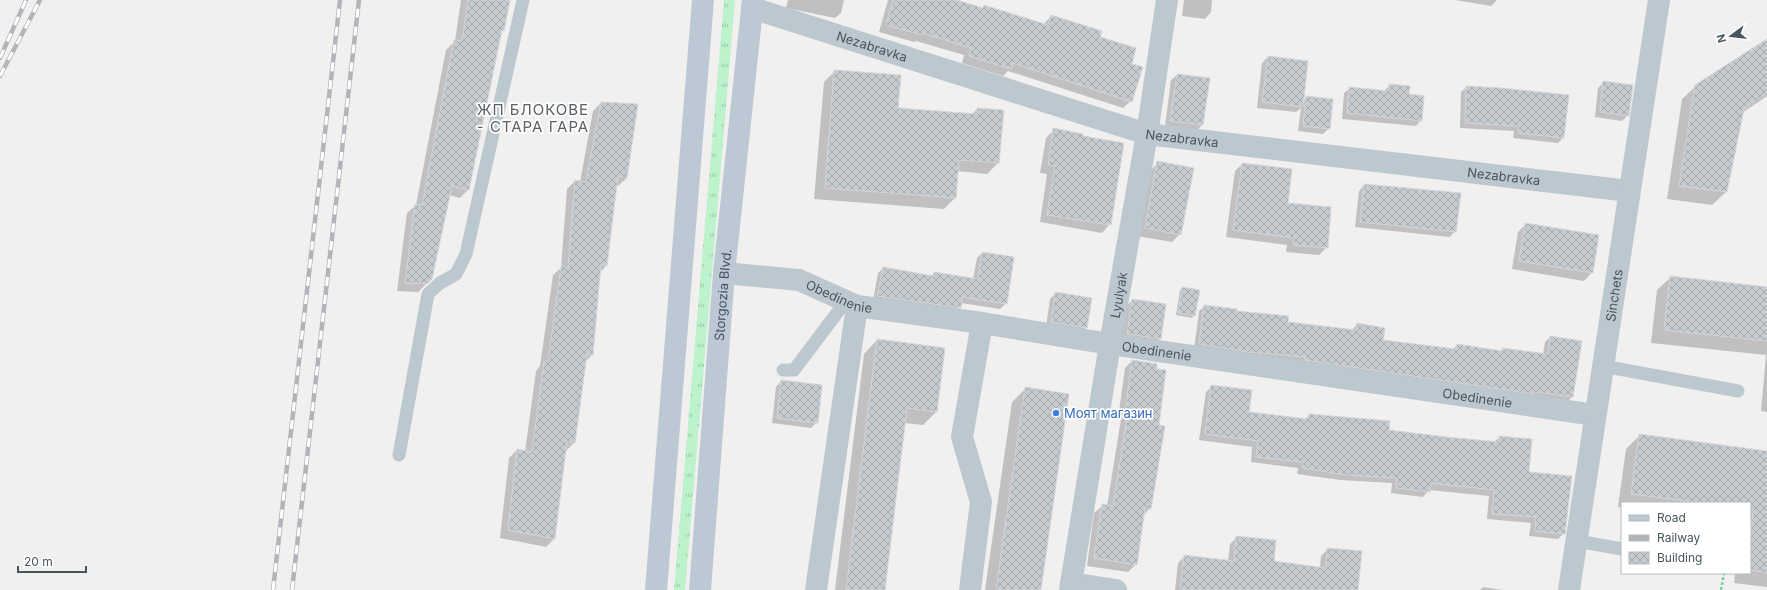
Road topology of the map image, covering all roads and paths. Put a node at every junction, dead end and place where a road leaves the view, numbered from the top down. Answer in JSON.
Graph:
{"nodes":[{"id":1,"x":523,"y":0,"type":"edge"},
{"id":2,"x":703,"y":0,"type":"edge"},
{"id":3,"x":1167,"y":0,"type":"edge"},
{"id":4,"x":1659,"y":0,"type":"edge"},
{"id":5,"x":753,"y":4,"type":"edge"},
{"id":6,"x":1147,"y":134,"type":"junction"},
{"id":7,"x":1629,"y":192,"type":"junction"},
{"id":8,"x":724,"y":273,"type":"junction"},
{"id":9,"x":852,"y":304,"type":"junction"},
{"id":10,"x":982,"y":323,"type":"junction"},
{"id":11,"x":1110,"y":344,"type":"junction"},
{"id":12,"x":1603,"y":366,"type":"junction"},
{"id":13,"x":783,"y":370,"type":"dead end"},
{"id":14,"x":1738,"y":391,"type":"dead end"},
{"id":15,"x":1595,"y":415,"type":"junction"},
{"id":16,"x":399,"y":455,"type":"dead end"},
{"id":17,"x":1577,"y":541,"type":"junction"},
{"id":18,"x":1621,"y":549,"type":"edge"},
{"id":19,"x":1724,"y":574,"type":"edge"},
{"id":20,"x":1071,"y":587,"type":"edge"},
{"id":21,"x":656,"y":590,"type":"edge"},
{"id":22,"x":700,"y":590,"type":"edge"},
{"id":23,"x":816,"y":590,"type":"edge"},
{"id":24,"x":970,"y":590,"type":"edge"},
{"id":25,"x":1116,"y":590,"type":"edge"},
{"id":26,"x":1569,"y":590,"type":"edge"},
{"id":27,"x":1721,"y":590,"type":"edge"}],
"edges":[{"from":1,"to":16,"type":"lane"},
{"from":2,"to":21,"type":"main road"},
{"from":3,"to":6,"type":"street","name":"Lyulyak"},
{"from":4,"to":7,"type":"street","name":"Sinchets"},
{"from":5,"to":6,"type":"street","name":"Nezabravka"},
{"from":5,"to":8,"type":"main road","name":"Storgozia Blvd."},
{"from":6,"to":7,"type":"street","name":"Nezabravka"},
{"from":6,"to":11,"type":"street","name":"Lyulyak"},
{"from":7,"to":12,"type":"street","name":"Sinchets"},
{"from":8,"to":9,"type":"street","name":"Obedinenie"},
{"from":8,"to":22,"type":"main road","name":"Storgozia Blvd."},
{"from":9,"to":10,"type":"street","name":"Obedinenie"},
{"from":9,"to":13,"type":"lane"},
{"from":9,"to":23,"type":"street"},
{"from":10,"to":11,"type":"street","name":"Obedinenie"},
{"from":10,"to":24,"type":"street"},
{"from":11,"to":15,"type":"street","name":"Obedinenie"},
{"from":11,"to":20,"type":"street","name":"Lyulyak"},
{"from":12,"to":14,"type":"lane"},
{"from":12,"to":15,"type":"street","name":"Sinchets"},
{"from":15,"to":17,"type":"street","name":"Sinchets"},
{"from":17,"to":18,"type":"lane"},
{"from":17,"to":26,"type":"street","name":"Sinchets"},
{"from":19,"to":27,"type":"path"},
{"from":20,"to":25,"type":"street"}]}
